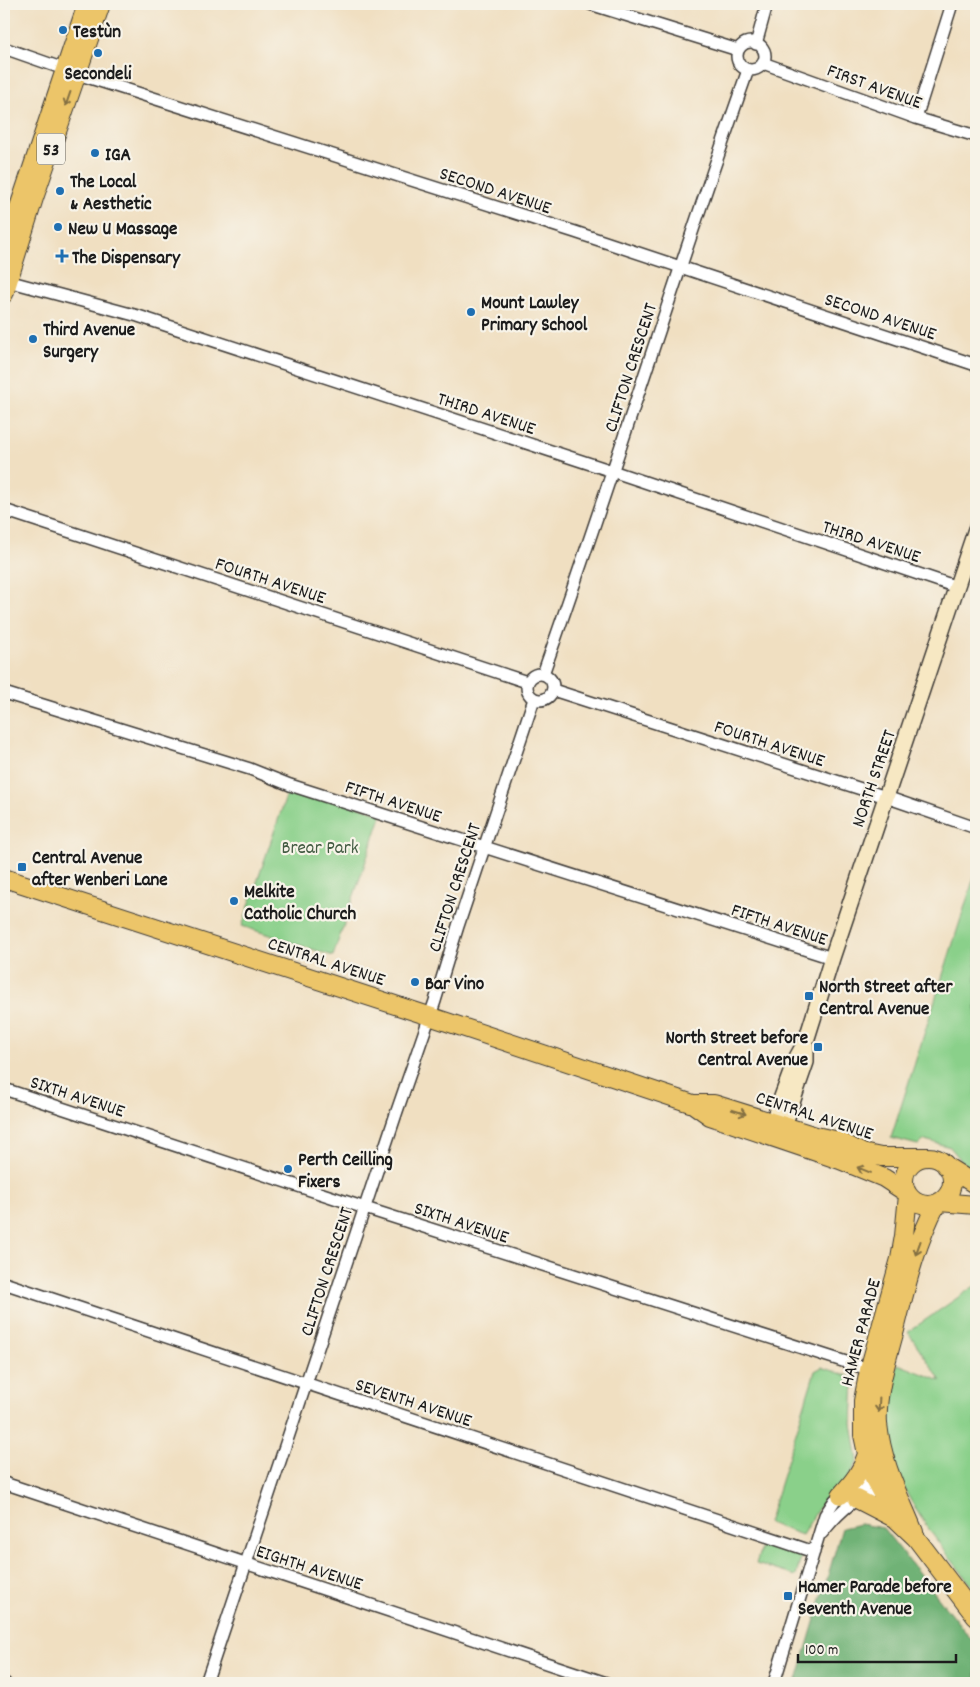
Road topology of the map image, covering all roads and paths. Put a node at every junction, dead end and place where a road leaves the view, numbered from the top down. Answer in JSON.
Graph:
{"nodes":[{"id":1,"x":87,"y":4,"type":"edge"},
{"id":2,"x":101,"y":4,"type":"edge"},
{"id":3,"x":590,"y":4,"type":"edge"},
{"id":4,"x":767,"y":4,"type":"edge"},
{"id":5,"x":952,"y":4,"type":"edge"},
{"id":6,"x":756,"y":44,"type":"junction"},
{"id":7,"x":4,"y":48,"type":"edge"},
{"id":8,"x":738,"y":50,"type":"junction"},
{"id":9,"x":763,"y":63,"type":"junction"},
{"id":10,"x":748,"y":70,"type":"junction"},
{"id":11,"x":70,"y":71,"type":"junction"},
{"id":12,"x":916,"y":118,"type":"junction"},
{"id":13,"x":976,"y":136,"type":"edge"},
{"id":14,"x":4,"y":252,"type":"edge"},
{"id":15,"x":680,"y":267,"type":"junction"},
{"id":16,"x":5,"y":285,"type":"edge"},
{"id":17,"x":976,"y":365,"type":"edge"},
{"id":18,"x":612,"y":471,"type":"junction"},
{"id":19,"x":4,"y":510,"type":"edge"},
{"id":20,"x":976,"y":529,"type":"edge"},
{"id":21,"x":957,"y":587,"type":"junction"},
{"id":22,"x":543,"y":674,"type":"junction"},
{"id":23,"x":527,"y":682,"type":"junction"},
{"id":24,"x":553,"y":690,"type":"junction"},
{"id":25,"x":4,"y":692,"type":"edge"},
{"id":26,"x":534,"y":699,"type":"junction"},
{"id":27,"x":886,"y":797,"type":"junction"},
{"id":28,"x":976,"y":828,"type":"edge"},
{"id":29,"x":485,"y":847,"type":"junction"},
{"id":30,"x":4,"y":878,"type":"edge"},
{"id":31,"x":832,"y":958,"type":"junction"},
{"id":32,"x":429,"y":1016,"type":"junction"},
{"id":33,"x":4,"y":1088,"type":"edge"},
{"id":34,"x":776,"y":1131,"type":"junction"},
{"id":35,"x":926,"y":1157,"type":"junction"},
{"id":36,"x":946,"y":1166,"type":"junction"},
{"id":37,"x":976,"y":1185,"type":"edge"},
{"id":38,"x":907,"y":1194,"type":"junction"},
{"id":39,"x":938,"y":1203,"type":"junction"},
{"id":40,"x":976,"y":1205,"type":"edge"},
{"id":41,"x":365,"y":1208,"type":"junction"},
{"id":42,"x":4,"y":1283,"type":"edge"},
{"id":43,"x":876,"y":1372,"type":"junction"},
{"id":44,"x":306,"y":1383,"type":"junction"},
{"id":45,"x":867,"y":1454,"type":"junction"},
{"id":46,"x":883,"y":1481,"type":"junction"},
{"id":47,"x":4,"y":1483,"type":"edge"},
{"id":48,"x":849,"y":1497,"type":"junction"},
{"id":49,"x":895,"y":1518,"type":"junction"},
{"id":50,"x":916,"y":1538,"type":"junction"},
{"id":51,"x":814,"y":1552,"type":"junction"},
{"id":52,"x":246,"y":1564,"type":"junction"},
{"id":53,"x":976,"y":1616,"type":"edge"},
{"id":54,"x":206,"y":1683,"type":"edge"},
{"id":55,"x":606,"y":1683,"type":"edge"},
{"id":56,"x":774,"y":1683,"type":"edge"}],
"edges":[{"from":1,"to":11,"type":"main road","number":"53"},
{"from":2,"to":11,"type":"main road","number":"53"},
{"from":3,"to":8,"type":"street"},
{"from":4,"to":6,"type":"street"},
{"from":5,"to":12,"type":"street"},
{"from":6,"to":8,"type":"street"},
{"from":6,"to":9,"type":"street"},
{"from":7,"to":11,"type":"street","name":"SECOND AVENUE"},
{"from":8,"to":10,"type":"street"},
{"from":9,"to":10,"type":"street"},
{"from":9,"to":12,"type":"street","name":"FIRST AVENUE"},
{"from":10,"to":15,"type":"street","name":"CLIFTON CRESCENT"},
{"from":11,"to":14,"type":"main road","number":"53"},
{"from":11,"to":15,"type":"street","name":"SECOND AVENUE"},
{"from":11,"to":16,"type":"main road","number":"53","one_way":true},
{"from":12,"to":13,"type":"street","name":"FIRST AVENUE"},
{"from":15,"to":17,"type":"street","name":"SECOND AVENUE"},
{"from":15,"to":18,"type":"street","name":"CLIFTON CRESCENT"},
{"from":16,"to":18,"type":"street","name":"THIRD AVENUE"},
{"from":18,"to":21,"type":"street","name":"THIRD AVENUE"},
{"from":18,"to":22,"type":"street","name":"CLIFTON CRESCENT"},
{"from":19,"to":23,"type":"street","name":"FOURTH AVENUE"},
{"from":20,"to":21,"type":"main road","name":"NORTH STREET"},
{"from":21,"to":27,"type":"main road","name":"NORTH STREET"},
{"from":22,"to":23,"type":"street"},
{"from":22,"to":24,"type":"street"},
{"from":23,"to":26,"type":"street"},
{"from":24,"to":26,"type":"street"},
{"from":24,"to":27,"type":"street","name":"FOURTH AVENUE"},
{"from":25,"to":29,"type":"street","name":"FIFTH AVENUE"},
{"from":26,"to":29,"type":"street","name":"CLIFTON CRESCENT"},
{"from":27,"to":28,"type":"street","name":"FOURTH AVENUE"},
{"from":27,"to":31,"type":"main road","name":"NORTH STREET"},
{"from":29,"to":31,"type":"street","name":"FIFTH AVENUE"},
{"from":29,"to":32,"type":"street","name":"CLIFTON CRESCENT"},
{"from":30,"to":32,"type":"main road","name":"CENTRAL AVENUE"},
{"from":31,"to":34,"type":"main road","name":"NORTH STREET"},
{"from":32,"to":34,"type":"main road","name":"CENTRAL AVENUE"},
{"from":32,"to":41,"type":"street","name":"CLIFTON CRESCENT"},
{"from":33,"to":41,"type":"street","name":"SIXTH AVENUE"},
{"from":34,"to":35,"type":"main road","name":"CENTRAL AVENUE"},
{"from":38,"to":34,"type":"main road","name":"CENTRAL AVENUE","one_way":true},
{"from":35,"to":36,"type":"main road"},
{"from":35,"to":38,"type":"main road"},
{"from":36,"to":37,"type":"main road"},
{"from":36,"to":39,"type":"main road"},
{"from":38,"to":39,"type":"main road"},
{"from":38,"to":43,"type":"main road","name":"HAMER PARADE"},
{"from":39,"to":40,"type":"main road"},
{"from":39,"to":43,"type":"main road","name":"HAMER PARADE","one_way":true},
{"from":41,"to":43,"type":"street","name":"SIXTH AVENUE"},
{"from":41,"to":44,"type":"street","name":"CLIFTON CRESCENT"},
{"from":42,"to":44,"type":"street","name":"SEVENTH AVENUE"},
{"from":43,"to":45,"type":"main road","name":"HAMER PARADE"},
{"from":43,"to":46,"type":"main road","name":"HAMER PARADE","one_way":true},
{"from":44,"to":51,"type":"street","name":"SEVENTH AVENUE"},
{"from":44,"to":52,"type":"street","name":"CLIFTON CRESCENT"},
{"from":45,"to":46,"type":"main road","name":"HAMER PARADE"},
{"from":45,"to":48,"type":"main road"},
{"from":46,"to":48,"type":"street"},
{"from":46,"to":49,"type":"main road"},
{"from":46,"to":50,"type":"main road"},
{"from":47,"to":52,"type":"street","name":"EIGHTH AVENUE"},
{"from":48,"to":49,"type":"main road"},
{"from":48,"to":51,"type":"street"},
{"from":49,"to":50,"type":"main road"},
{"from":50,"to":53,"type":"main road"},
{"from":51,"to":56,"type":"street"},
{"from":52,"to":54,"type":"street","name":"CLIFTON CRESCENT"},
{"from":52,"to":55,"type":"street","name":"EIGHTH AVENUE"}]}
